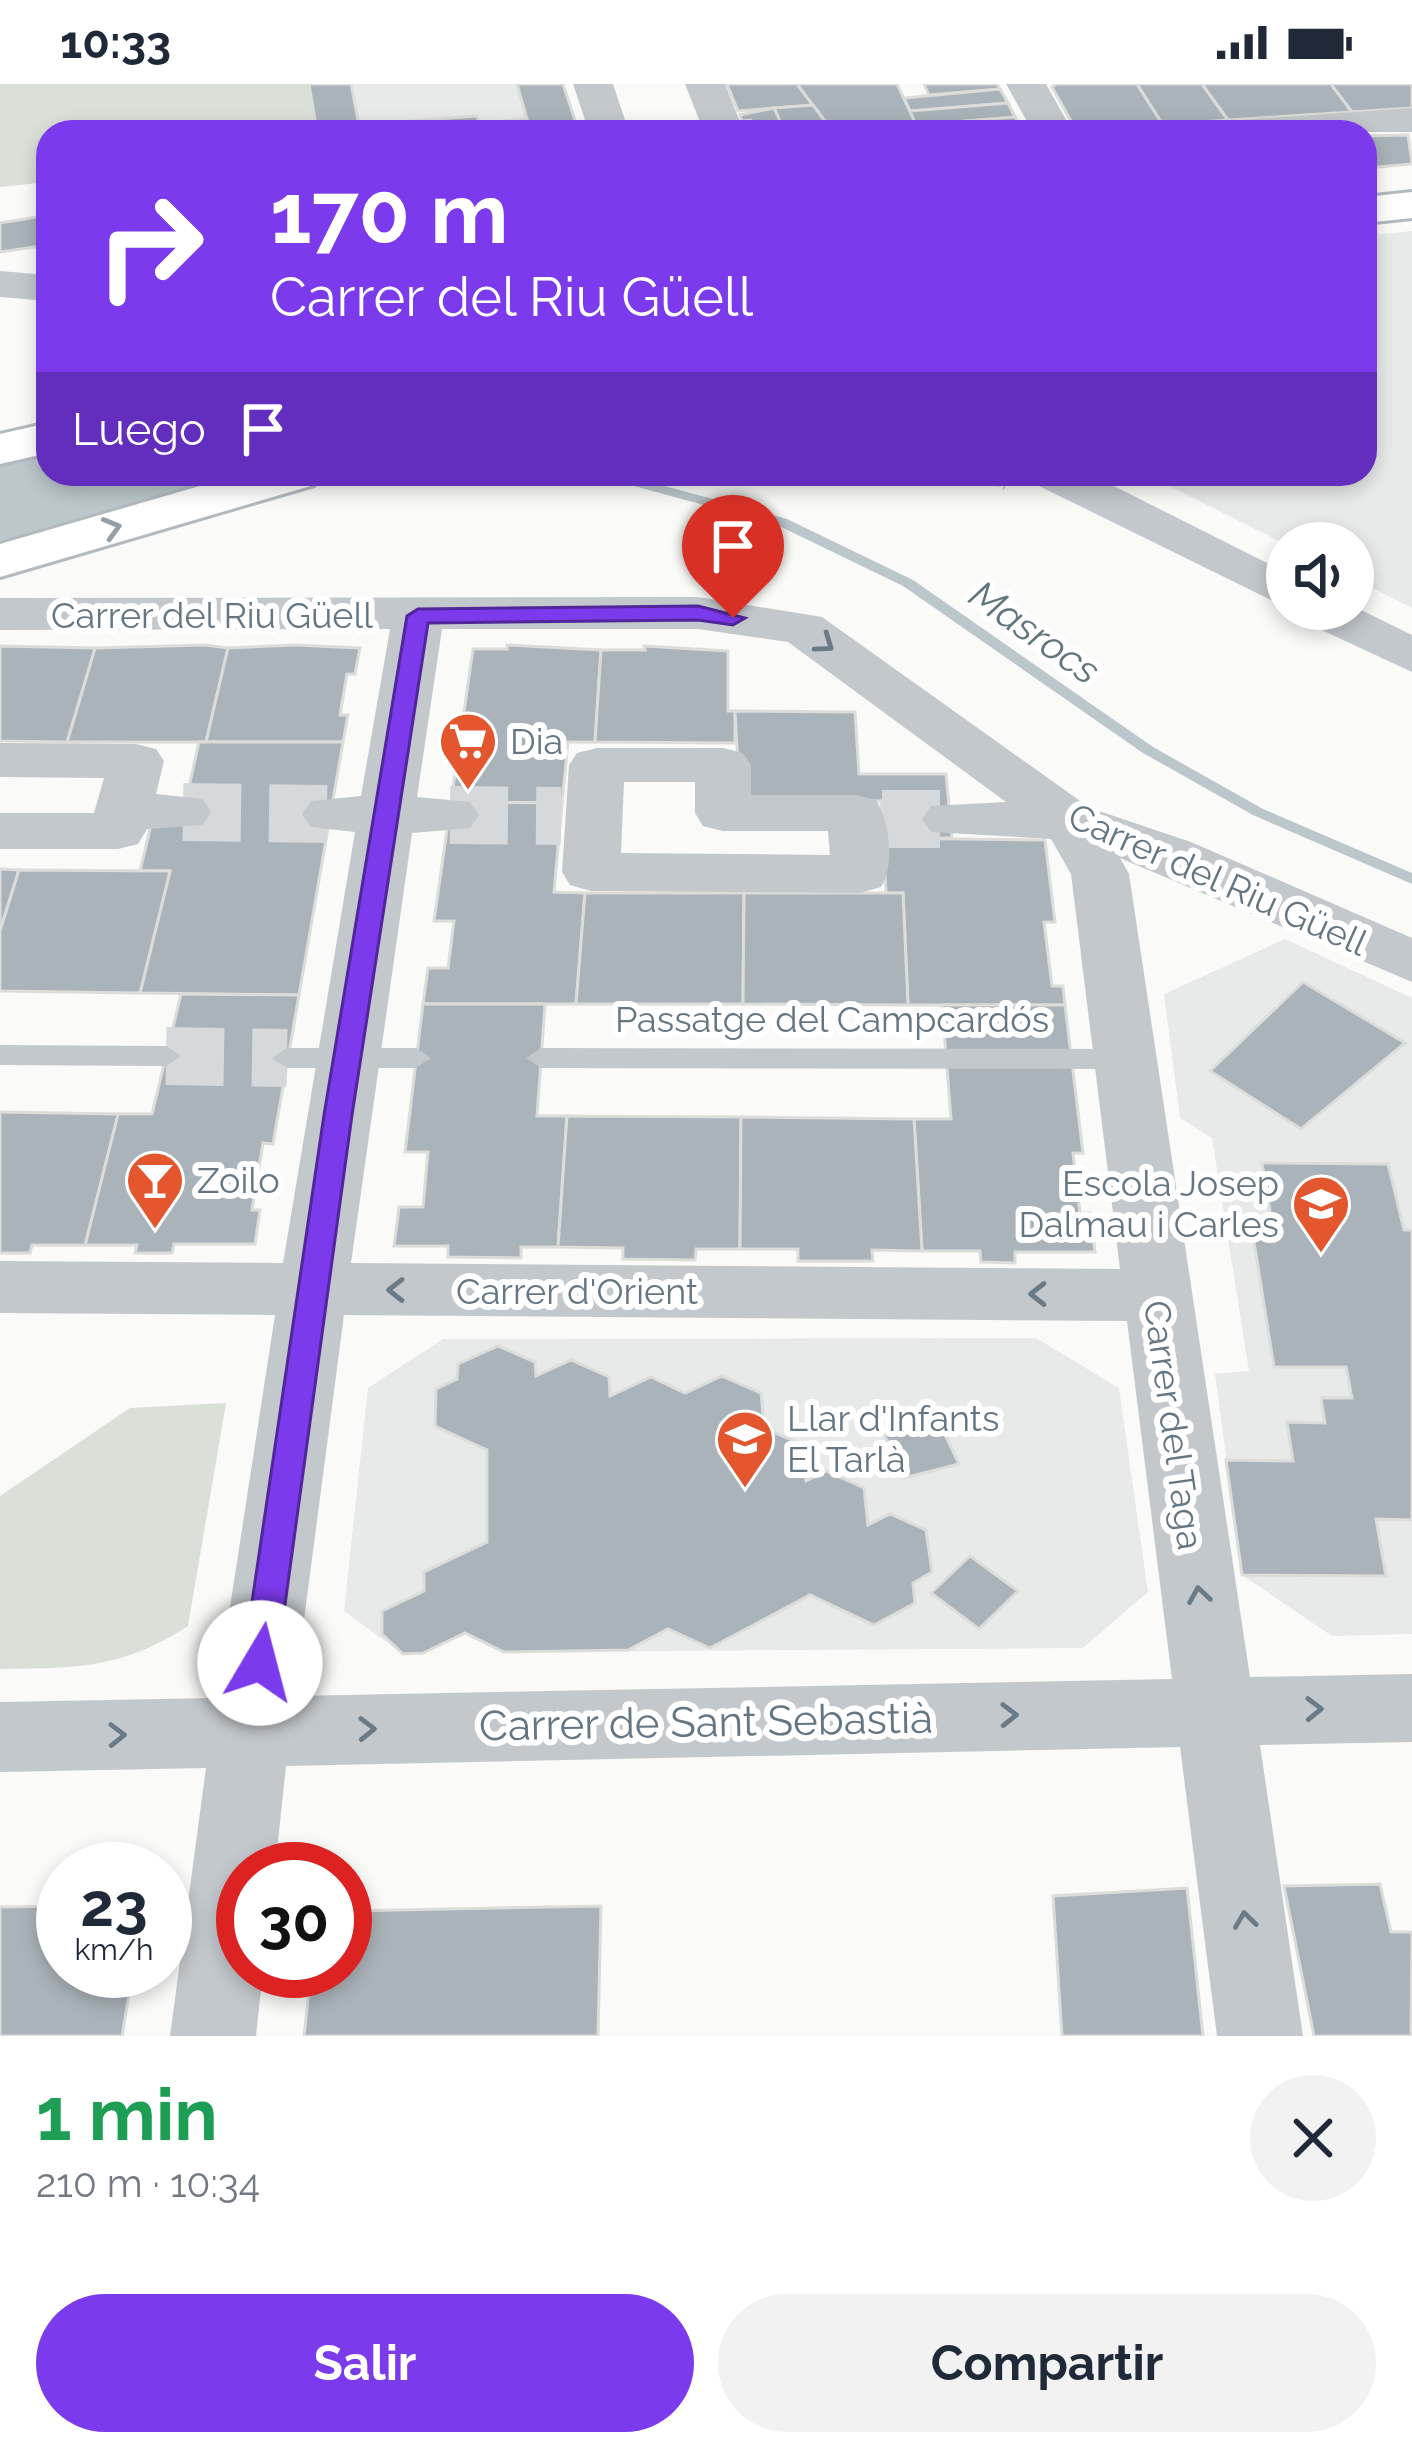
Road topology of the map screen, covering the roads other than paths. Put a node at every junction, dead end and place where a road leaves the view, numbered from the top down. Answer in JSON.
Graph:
{"nodes":[{"id":1,"x":593,"y":84,"type":"edge"},
{"id":2,"x":705,"y":84,"type":"edge"},
{"id":3,"x":1026,"y":84,"type":"edge"},
{"id":4,"x":605,"y":120,"type":"edge"},
{"id":5,"x":719,"y":120,"type":"edge"},
{"id":6,"x":1046,"y":120,"type":"edge"},
{"id":7,"x":1412,"y":120,"type":"edge"},
{"id":8,"x":1377,"y":122,"type":"edge"},
{"id":9,"x":1412,"y":205,"type":"edge"},
{"id":10,"x":1377,"y":209,"type":"edge"},
{"id":11,"x":36,"y":440,"type":"edge"},
{"id":12,"x":0,"y":449,"type":"edge"},
{"id":13,"x":256,"y":486,"type":"edge"},
{"id":14,"x":1076,"y":486,"type":"edge"},
{"id":15,"x":0,"y":561,"type":"edge"},
{"id":16,"x":1266,"y":582,"type":"edge"},
{"id":17,"x":0,"y":614,"type":"edge"},
{"id":18,"x":418,"y":616,"type":"junction"},
{"id":19,"x":1360,"y":630,"type":"edge"},
{"id":20,"x":1412,"y":656,"type":"edge"},
{"id":21,"x":0,"y":760,"type":"edge"},
{"id":22,"x":124,"y":811,"type":"junction"},
{"id":23,"x":183,"y":812,"type":"tunnel mouth"},
{"id":24,"x":869,"y":819,"type":"joint"},
{"id":25,"x":951,"y":819,"type":"tunnel mouth"},
{"id":26,"x":1070,"y":820,"type":"junction"},
{"id":27,"x":0,"y":831,"type":"edge"},
{"id":28,"x":1412,"y":962,"type":"edge"},
{"id":29,"x":0,"y":1055,"type":"edge"},
{"id":30,"x":166,"y":1057,"type":"tunnel mouth"},
{"id":31,"x":317,"y":1058,"type":"junction"},
{"id":32,"x":416,"y":1058,"type":"dead end"},
{"id":33,"x":541,"y":1058,"type":"dead end"},
{"id":34,"x":1122,"y":1060,"type":"junction"},
{"id":35,"x":0,"y":1287,"type":"edge"},
{"id":36,"x":315,"y":1289,"type":"junction"},
{"id":37,"x":1155,"y":1294,"type":"junction"},
{"id":38,"x":1412,"y":1708,"type":"edge"},
{"id":39,"x":1216,"y":1711,"type":"junction"},
{"id":40,"x":250,"y":1732,"type":"junction"},
{"id":41,"x":0,"y":1737,"type":"edge"},
{"id":42,"x":214,"y":2036,"type":"edge"},
{"id":43,"x":1260,"y":2036,"type":"edge"}],
"edges":[{"from":1,"to":4,"type":"street"},
{"from":2,"to":5,"type":"street"},
{"from":3,"to":6,"type":"street"},
{"from":7,"to":8,"type":"street"},
{"from":9,"to":10,"type":"street"},
{"from":11,"to":12,"type":"street"},
{"from":15,"to":13,"type":"street","name":"Carrer del Riu Güell","one_way":true},
{"from":14,"to":16,"type":"street"},
{"from":17,"to":18,"type":"street","name":"Carrer del Riu Güell"},
{"from":18,"to":26,"type":"street","name":"Carrer del Riu Güell","one_way":true},
{"from":18,"to":31,"type":"street"},
{"from":19,"to":20,"type":"street"},
{"from":21,"to":22,"type":"street"},
{"from":22,"to":23,"type":"street"},
{"from":22,"to":27,"type":"street"},
{"from":24,"to":24,"type":"street"},
{"from":25,"to":26,"type":"street"},
{"from":26,"to":28,"type":"street","name":"Carrer del Riu Güell"},
{"from":26,"to":34,"type":"street","name":"Carrer del Taga"},
{"from":29,"to":30,"type":"lane"},
{"from":31,"to":32,"type":"lane"},
{"from":31,"to":36,"type":"street"},
{"from":33,"to":34,"type":"lane","name":"Passatge del Campcardós"},
{"from":34,"to":37,"type":"street","name":"Carrer del Taga"},
{"from":35,"to":36,"type":"street","name":"Carrer d'Orient"},
{"from":37,"to":36,"type":"street","name":"Carrer d'Orient","one_way":true},
{"from":36,"to":40,"type":"street"},
{"from":39,"to":37,"type":"street","name":"Carrer del Taga","one_way":true},
{"from":39,"to":38,"type":"street","name":"Carrer de Sant Sebastià","one_way":true},
{"from":40,"to":39,"type":"street","name":"Carrer de Sant Sebastià","one_way":true},
{"from":43,"to":39,"type":"street","name":"Carrer del Taga","one_way":true},
{"from":41,"to":40,"type":"street","name":"Carrer de Sant Sebastià","one_way":true},
{"from":40,"to":42,"type":"street"}]}
